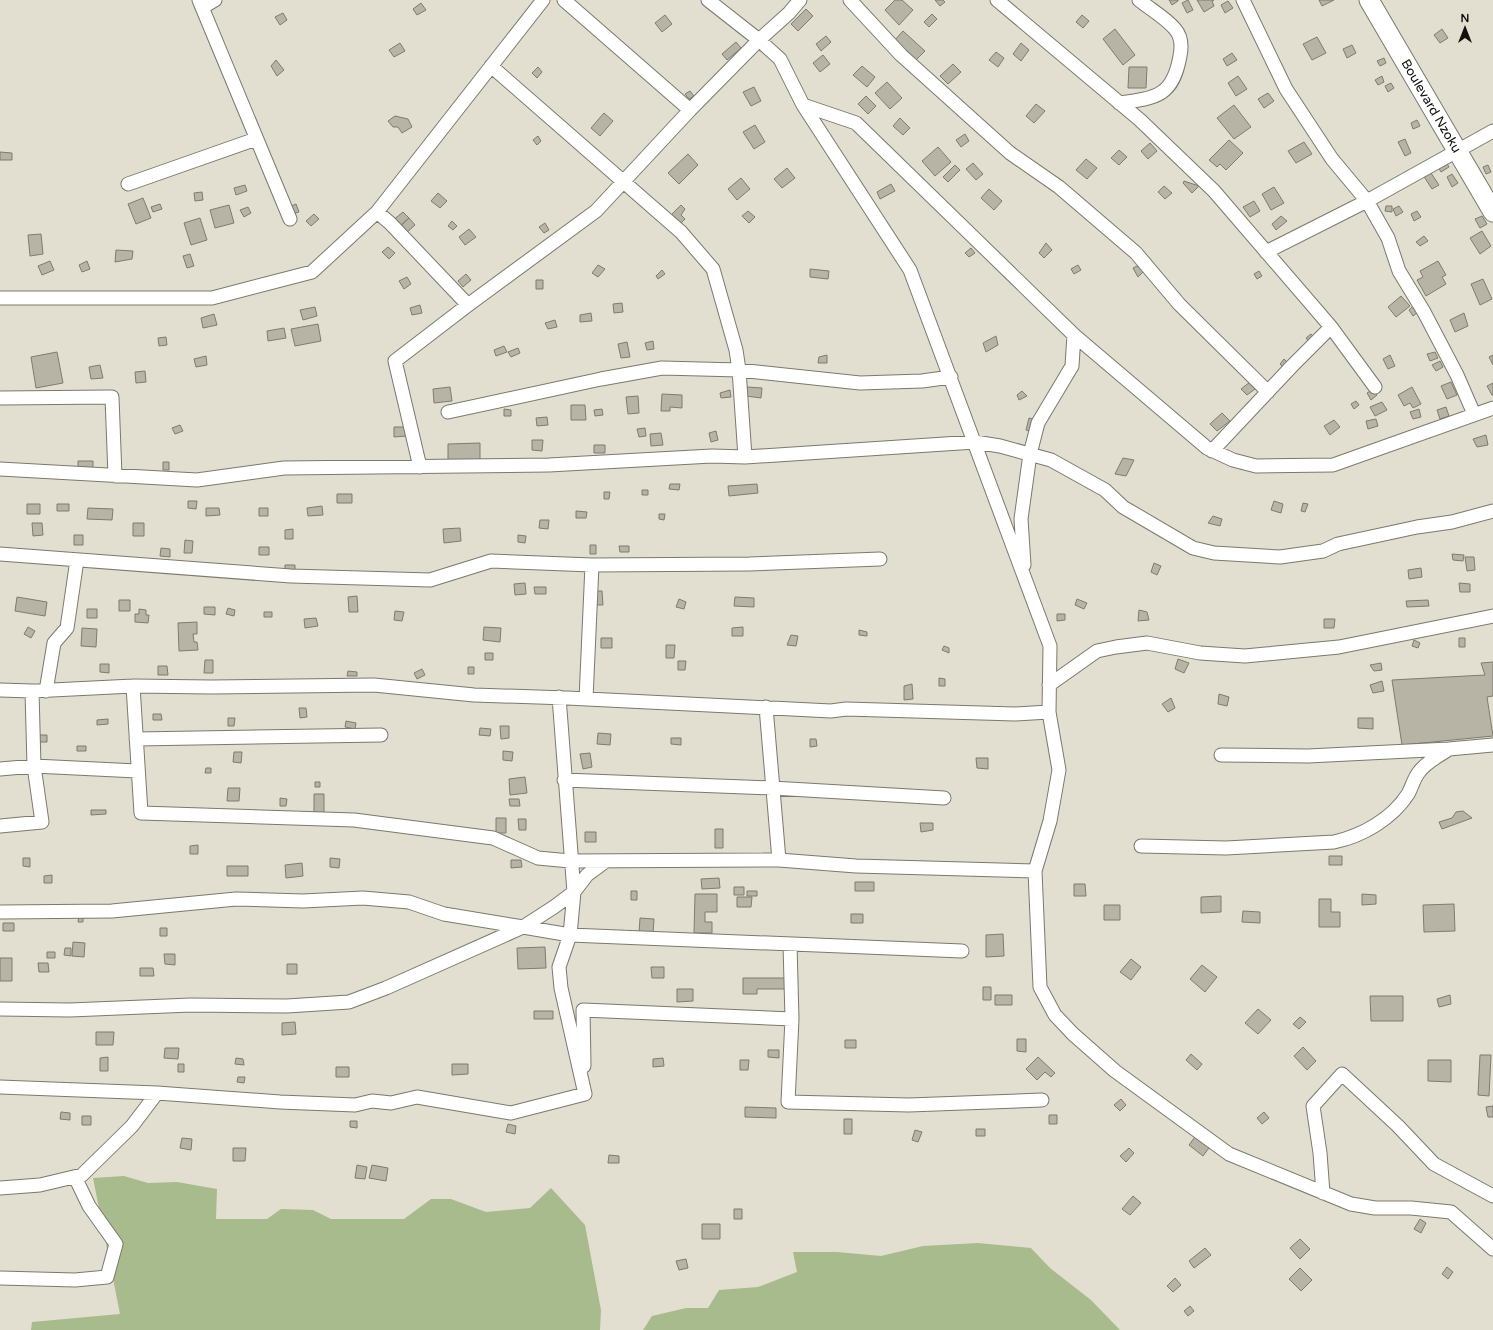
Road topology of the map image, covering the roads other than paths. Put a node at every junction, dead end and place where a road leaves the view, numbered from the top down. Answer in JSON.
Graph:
{"nodes":[{"id":1,"x":215,"y":0,"type":"edge"},
{"id":2,"x":543,"y":0,"type":"edge"},
{"id":3,"x":564,"y":0,"type":"edge"},
{"id":4,"x":708,"y":0,"type":"edge"},
{"id":5,"x":800,"y":0,"type":"edge"},
{"id":6,"x":850,"y":0,"type":"edge"},
{"id":7,"x":997,"y":0,"type":"edge"},
{"id":8,"x":1139,"y":0,"type":"edge"},
{"id":9,"x":1243,"y":0,"type":"edge"},
{"id":10,"x":1369,"y":0,"type":"edge"},
{"id":11,"x":201,"y":4,"type":"edge"},
{"id":12,"x":759,"y":40,"type":"junction"},
{"id":13,"x":491,"y":66,"type":"junction"},
{"id":14,"x":1120,"y":103,"type":"junction"},
{"id":15,"x":803,"y":105,"type":"junction"},
{"id":16,"x":690,"y":110,"type":"junction"},
{"id":17,"x":1493,"y":131,"type":"edge"},
{"id":18,"x":256,"y":139,"type":"junction"},
{"id":19,"x":1457,"y":150,"type":"junction"},
{"id":20,"x":624,"y":182,"type":"junction"},
{"id":21,"x":128,"y":184,"type":"dead end"},
{"id":22,"x":1367,"y":201,"type":"junction"},
{"id":23,"x":377,"y":212,"type":"junction"},
{"id":24,"x":1493,"y":212,"type":"edge"},
{"id":25,"x":290,"y":219,"type":"dead end"},
{"id":26,"x":1266,"y":252,"type":"junction"},
{"id":27,"x":0,"y":298,"type":"edge"},
{"id":28,"x":468,"y":305,"type":"junction"},
{"id":29,"x":1331,"y":327,"type":"junction"},
{"id":30,"x":1074,"y":335,"type":"junction"},
{"id":31,"x":739,"y":370,"type":"junction"},
{"id":32,"x":951,"y":377,"type":"junction"},
{"id":33,"x":1374,"y":387,"type":"dead end"},
{"id":34,"x":1268,"y":392,"type":"junction"},
{"id":35,"x":0,"y":398,"type":"edge"},
{"id":36,"x":1493,"y":408,"type":"edge"},
{"id":37,"x":448,"y":412,"type":"dead end"},
{"id":38,"x":1474,"y":414,"type":"junction"},
{"id":39,"x":975,"y":442,"type":"junction"},
{"id":40,"x":1212,"y":451,"type":"junction"},
{"id":41,"x":1030,"y":454,"type":"junction"},
{"id":42,"x":745,"y":457,"type":"junction"},
{"id":43,"x":420,"y":467,"type":"junction"},
{"id":44,"x":0,"y":468,"type":"edge"},
{"id":45,"x":115,"y":476,"type":"junction"},
{"id":46,"x":1493,"y":511,"type":"edge"},
{"id":47,"x":0,"y":554,"type":"edge"},
{"id":48,"x":880,"y":559,"type":"dead end"},
{"id":49,"x":77,"y":560,"type":"junction"},
{"id":50,"x":592,"y":565,"type":"junction"},
{"id":51,"x":1025,"y":579,"type":"junction"},
{"id":52,"x":1493,"y":616,"type":"edge"},
{"id":53,"x":1049,"y":685,"type":"junction"},
{"id":54,"x":133,"y":686,"type":"junction"},
{"id":55,"x":0,"y":690,"type":"edge"},
{"id":56,"x":46,"y":690,"type":"junction"},
{"id":57,"x":32,"y":691,"type":"junction"},
{"id":58,"x":559,"y":698,"type":"junction"},
{"id":59,"x":586,"y":699,"type":"junction"},
{"id":60,"x":766,"y":707,"type":"junction"},
{"id":61,"x":1049,"y":712,"type":"junction"},
{"id":62,"x":381,"y":735,"type":"dead end"},
{"id":63,"x":136,"y":739,"type":"junction"},
{"id":64,"x":1493,"y":745,"type":"edge"},
{"id":65,"x":1449,"y":749,"type":"junction"},
{"id":66,"x":1221,"y":755,"type":"dead end"},
{"id":67,"x":34,"y":766,"type":"junction"},
{"id":68,"x":0,"y":769,"type":"edge"},
{"id":69,"x":137,"y":771,"type":"junction"},
{"id":70,"x":564,"y":780,"type":"junction"},
{"id":71,"x":772,"y":788,"type":"junction"},
{"id":72,"x":944,"y":798,"type":"dead end"},
{"id":73,"x":0,"y":826,"type":"edge"},
{"id":74,"x":1141,"y":846,"type":"dead end"},
{"id":75,"x":779,"y":860,"type":"junction"},
{"id":76,"x":570,"y":861,"type":"junction"},
{"id":77,"x":606,"y":861,"type":"junction"},
{"id":78,"x":1035,"y":871,"type":"junction"},
{"id":79,"x":574,"y":892,"type":"junction"},
{"id":80,"x":0,"y":912,"type":"edge"},
{"id":81,"x":523,"y":927,"type":"junction"},
{"id":82,"x":570,"y":936,"type":"junction"},
{"id":83,"x":790,"y":944,"type":"junction"},
{"id":84,"x":962,"y":951,"type":"dead end"},
{"id":85,"x":0,"y":1009,"type":"edge"},
{"id":86,"x":792,"y":1019,"type":"junction"},
{"id":87,"x":0,"y":1087,"type":"edge"},
{"id":88,"x":157,"y":1093,"type":"junction"},
{"id":89,"x":585,"y":1094,"type":"junction"},
{"id":90,"x":1042,"y":1100,"type":"dead end"},
{"id":91,"x":75,"y":1177,"type":"junction"},
{"id":92,"x":0,"y":1188,"type":"edge"},
{"id":93,"x":1323,"y":1193,"type":"junction"},
{"id":94,"x":1493,"y":1196,"type":"edge"},
{"id":95,"x":1493,"y":1249,"type":"edge"},
{"id":96,"x":0,"y":1278,"type":"edge"}],
"edges":[{"from":1,"to":11,"type":"street"},
{"from":2,"to":13,"type":"street"},
{"from":3,"to":16,"type":"street"},
{"from":4,"to":12,"type":"street"},
{"from":5,"to":12,"type":"street"},
{"from":6,"to":34,"type":"street"},
{"from":7,"to":14,"type":"street"},
{"from":8,"to":14,"type":"street"},
{"from":9,"to":22,"type":"street"},
{"from":10,"to":19,"type":"street","name":"Boulevard Nzoku"},
{"from":11,"to":18,"type":"street"},
{"from":12,"to":15,"type":"street"},
{"from":12,"to":16,"type":"street"},
{"from":13,"to":20,"type":"street"},
{"from":13,"to":23,"type":"street"},
{"from":14,"to":26,"type":"street"},
{"from":15,"to":30,"type":"street"},
{"from":15,"to":32,"type":"street"},
{"from":16,"to":20,"type":"street"},
{"from":17,"to":19,"type":"street"},
{"from":18,"to":21,"type":"street"},
{"from":18,"to":25,"type":"street"},
{"from":19,"to":22,"type":"street"},
{"from":19,"to":24,"type":"street","name":"Boulevard Nzoku"},
{"from":20,"to":28,"type":"street"},
{"from":20,"to":31,"type":"street"},
{"from":22,"to":26,"type":"street"},
{"from":22,"to":38,"type":"street"},
{"from":23,"to":27,"type":"street"},
{"from":23,"to":28,"type":"street"},
{"from":26,"to":29,"type":"street"},
{"from":28,"to":43,"type":"street"},
{"from":29,"to":33,"type":"street"},
{"from":29,"to":34,"type":"street"},
{"from":30,"to":40,"type":"street"},
{"from":30,"to":41,"type":"street"},
{"from":31,"to":32,"type":"street"},
{"from":31,"to":37,"type":"street"},
{"from":31,"to":42,"type":"street"},
{"from":32,"to":39,"type":"street"},
{"from":34,"to":40,"type":"street"},
{"from":35,"to":45,"type":"street"},
{"from":36,"to":38,"type":"street"},
{"from":38,"to":40,"type":"street"},
{"from":39,"to":41,"type":"street"},
{"from":39,"to":42,"type":"street"},
{"from":39,"to":51,"type":"street"},
{"from":41,"to":46,"type":"street"},
{"from":41,"to":51,"type":"street"},
{"from":42,"to":43,"type":"street"},
{"from":43,"to":45,"type":"street"},
{"from":44,"to":45,"type":"street"},
{"from":47,"to":49,"type":"street"},
{"from":48,"to":50,"type":"street"},
{"from":49,"to":50,"type":"street"},
{"from":49,"to":56,"type":"street"},
{"from":50,"to":59,"type":"street"},
{"from":51,"to":53,"type":"street"},
{"from":52,"to":53,"type":"street"},
{"from":53,"to":61,"type":"street"},
{"from":54,"to":56,"type":"street"},
{"from":54,"to":58,"type":"street"},
{"from":54,"to":63,"type":"street"},
{"from":55,"to":57,"type":"street"},
{"from":56,"to":57,"type":"street"},
{"from":57,"to":67,"type":"street"},
{"from":58,"to":59,"type":"street"},
{"from":58,"to":70,"type":"street"},
{"from":59,"to":60,"type":"street"},
{"from":60,"to":61,"type":"street"},
{"from":60,"to":71,"type":"street"},
{"from":61,"to":78,"type":"street"},
{"from":62,"to":63,"type":"street"},
{"from":63,"to":69,"type":"street"},
{"from":64,"to":65,"type":"street"},
{"from":65,"to":66,"type":"street"},
{"from":65,"to":74,"type":"street"},
{"from":67,"to":68,"type":"street"},
{"from":67,"to":69,"type":"street"},
{"from":67,"to":73,"type":"street"},
{"from":69,"to":76,"type":"street"},
{"from":70,"to":71,"type":"street"},
{"from":70,"to":76,"type":"street"},
{"from":71,"to":72,"type":"street"},
{"from":71,"to":75,"type":"street"},
{"from":75,"to":77,"type":"street"},
{"from":75,"to":78,"type":"street"},
{"from":76,"to":77,"type":"street"},
{"from":76,"to":79,"type":"street"},
{"from":77,"to":79,"type":"street"},
{"from":78,"to":93,"type":"street"},
{"from":79,"to":81,"type":"street"},
{"from":79,"to":82,"type":"street"},
{"from":80,"to":81,"type":"street"},
{"from":81,"to":82,"type":"street"},
{"from":81,"to":85,"type":"street"},
{"from":82,"to":83,"type":"street"},
{"from":82,"to":89,"type":"street"},
{"from":83,"to":84,"type":"street"},
{"from":83,"to":86,"type":"street"},
{"from":86,"to":89,"type":"street"},
{"from":86,"to":90,"type":"street"},
{"from":87,"to":88,"type":"street"},
{"from":88,"to":89,"type":"street"},
{"from":88,"to":91,"type":"street"},
{"from":91,"to":92,"type":"street"},
{"from":91,"to":96,"type":"street"},
{"from":93,"to":94,"type":"street"},
{"from":93,"to":95,"type":"street"}]}
